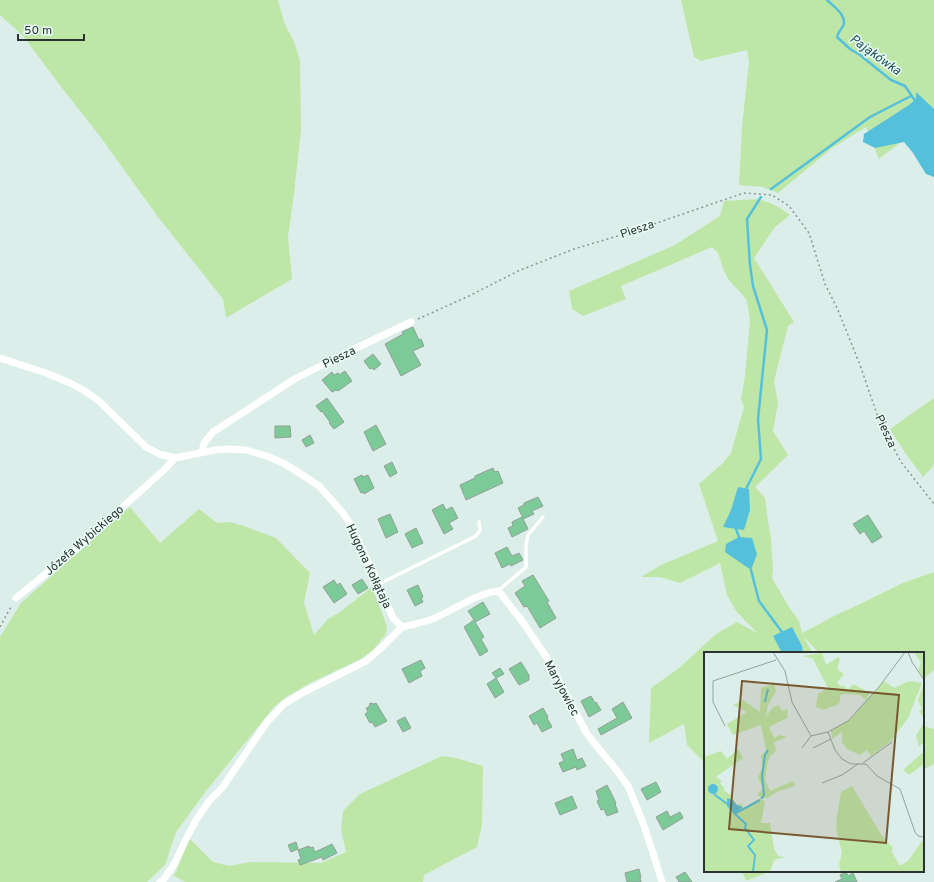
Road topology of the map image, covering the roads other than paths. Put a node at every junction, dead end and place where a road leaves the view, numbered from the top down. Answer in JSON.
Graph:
{"nodes":[{"id":1,"x":411,"y":322,"type":"road end"},
{"id":2,"x":0,"y":358,"type":"edge"},
{"id":3,"x":202,"y":452,"type":"junction"},
{"id":4,"x":175,"y":458,"type":"junction"},
{"id":5,"x":543,"y":517,"type":"dead end"},
{"id":6,"x":479,"y":522,"type":"dead end"},
{"id":7,"x":379,"y":584,"type":"junction"},
{"id":8,"x":498,"y":591,"type":"junction"},
{"id":9,"x":16,"y":598,"type":"road end"},
{"id":10,"x":402,"y":627,"type":"junction"},
{"id":11,"x":160,"y":882,"type":"edge"},
{"id":12,"x":662,"y":882,"type":"edge"}],
"edges":[{"from":1,"to":3,"type":"street","name":"Piesza"},
{"from":2,"to":4,"type":"street","name":"Hugona Kołłątaja"},
{"from":3,"to":4,"type":"street","name":"Hugona Kołłątaja"},
{"from":3,"to":7,"type":"street","name":"Hugona Kołłątaja"},
{"from":4,"to":9,"type":"street","name":"Józefa Wybickiego"},
{"from":5,"to":8,"type":"lane"},
{"from":6,"to":7,"type":"lane"},
{"from":7,"to":10,"type":"street","name":"Hugona Kołłątaja"},
{"from":8,"to":10,"type":"street"},
{"from":8,"to":12,"type":"street","name":"Maryjowiec"},
{"from":10,"to":11,"type":"street"}]}
